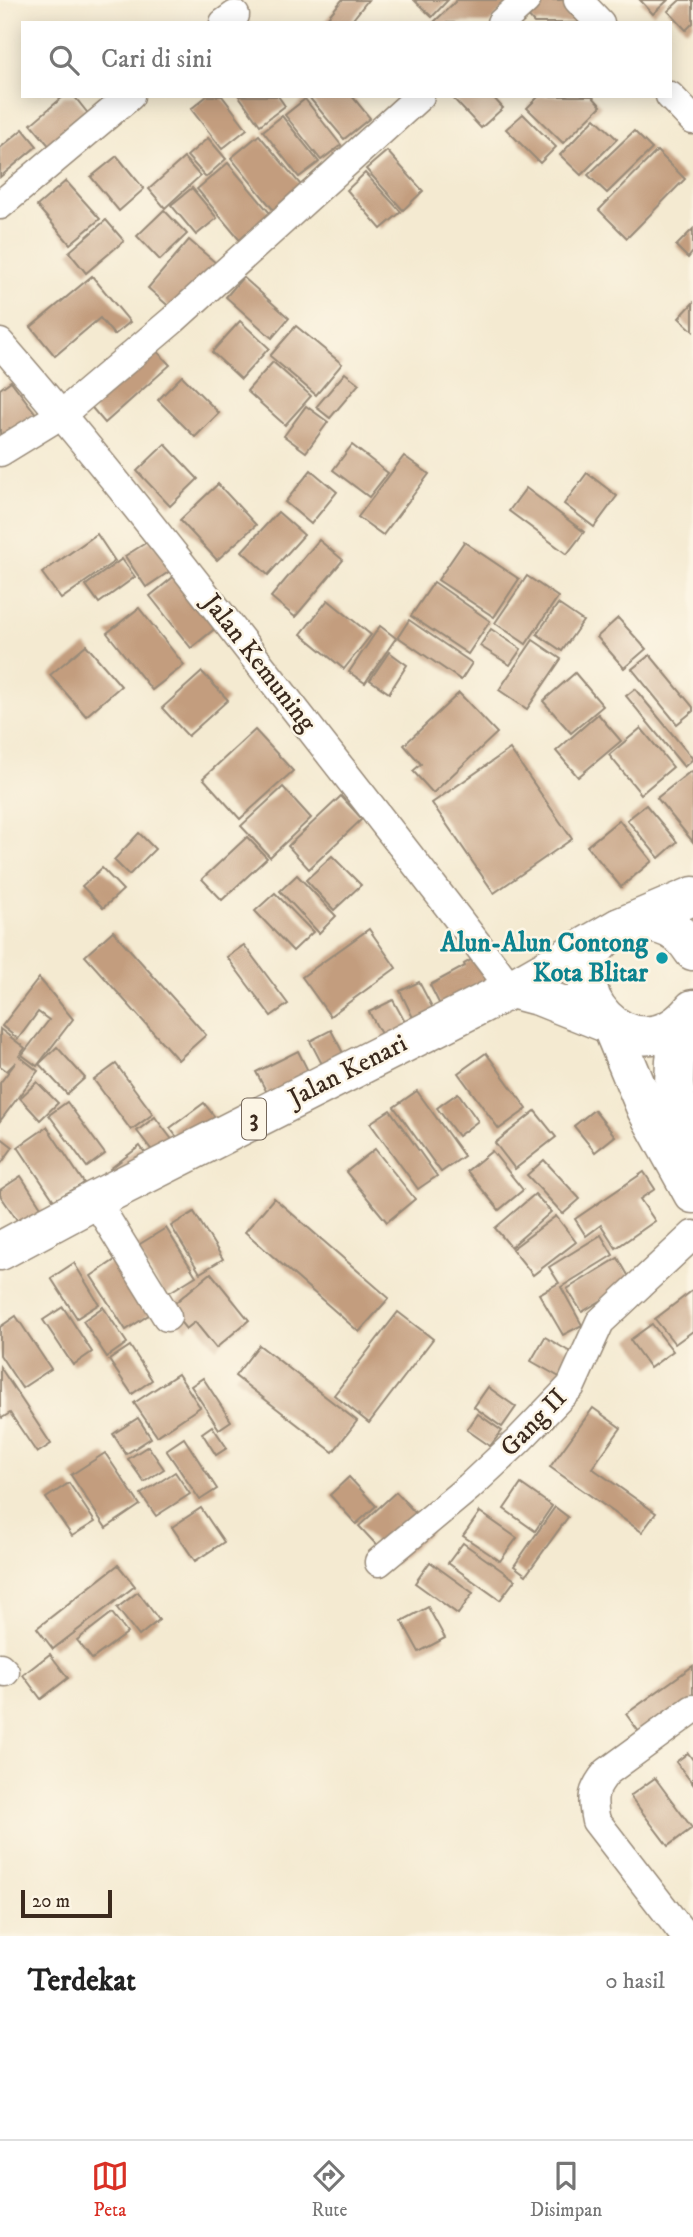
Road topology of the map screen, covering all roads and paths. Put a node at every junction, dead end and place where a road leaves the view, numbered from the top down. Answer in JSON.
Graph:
{"nodes":[{"id":1,"x":526,"y":0,"type":"edge"},
{"id":2,"x":578,"y":0,"type":"edge"},
{"id":3,"x":503,"y":21,"type":"edge"},
{"id":4,"x":598,"y":21,"type":"edge"},
{"id":5,"x":128,"y":98,"type":"edge"},
{"id":6,"x":418,"y":98,"type":"edge"},
{"id":7,"x":672,"y":98,"type":"edge"},
{"id":8,"x":693,"y":120,"type":"edge"},
{"id":9,"x":0,"y":205,"type":"edge"},
{"id":10,"x":0,"y":343,"type":"edge"},
{"id":11,"x":62,"y":414,"type":"junction"},
{"id":12,"x":0,"y":452,"type":"edge"},
{"id":13,"x":693,"y":896,"type":"edge"},
{"id":14,"x":618,"y":928,"type":"junction"},
{"id":15,"x":693,"y":951,"type":"edge"},
{"id":16,"x":511,"y":989,"type":"junction"},
{"id":17,"x":693,"y":1009,"type":"edge"},
{"id":18,"x":611,"y":1025,"type":"junction"},
{"id":19,"x":692,"y":1192,"type":"edge"},
{"id":20,"x":95,"y":1200,"type":"junction"},
{"id":21,"x":693,"y":1235,"type":"edge"},
{"id":22,"x":0,"y":1251,"type":"edge"},
{"id":23,"x":167,"y":1317,"type":"dead end"},
{"id":24,"x":379,"y":1562,"type":"dead end"},
{"id":25,"x":693,"y":1709,"type":"edge"},
{"id":26,"x":684,"y":1936,"type":"edge"}],
"edges":[{"from":1,"to":3,"type":"street"},
{"from":2,"to":4,"type":"street"},
{"from":5,"to":9,"type":"street"},
{"from":6,"to":11,"type":"street"},
{"from":7,"to":8,"type":"street"},
{"from":10,"to":11,"type":"street","name":"Jalan Kemuning"},
{"from":11,"to":12,"type":"street"},
{"from":11,"to":16,"type":"street","name":"Jalan Kemuning"},
{"from":13,"to":14,"type":"main road"},
{"from":14,"to":15,"type":"main road","number":"3"},
{"from":14,"to":16,"type":"main road","number":"3"},
{"from":14,"to":18,"type":"main road"},
{"from":16,"to":18,"type":"main road"},
{"from":16,"to":20,"type":"main road","name":"Jalan Kenari","number":"3"},
{"from":17,"to":18,"type":"main road"},
{"from":17,"to":19,"type":"main road"},
{"from":18,"to":19,"type":"main road"},
{"from":20,"to":22,"type":"main road","name":"Jalan Kenari","number":"3"},
{"from":20,"to":23,"type":"street"},
{"from":21,"to":24,"type":"street","name":"Gang II"},
{"from":25,"to":26,"type":"street"}]}
